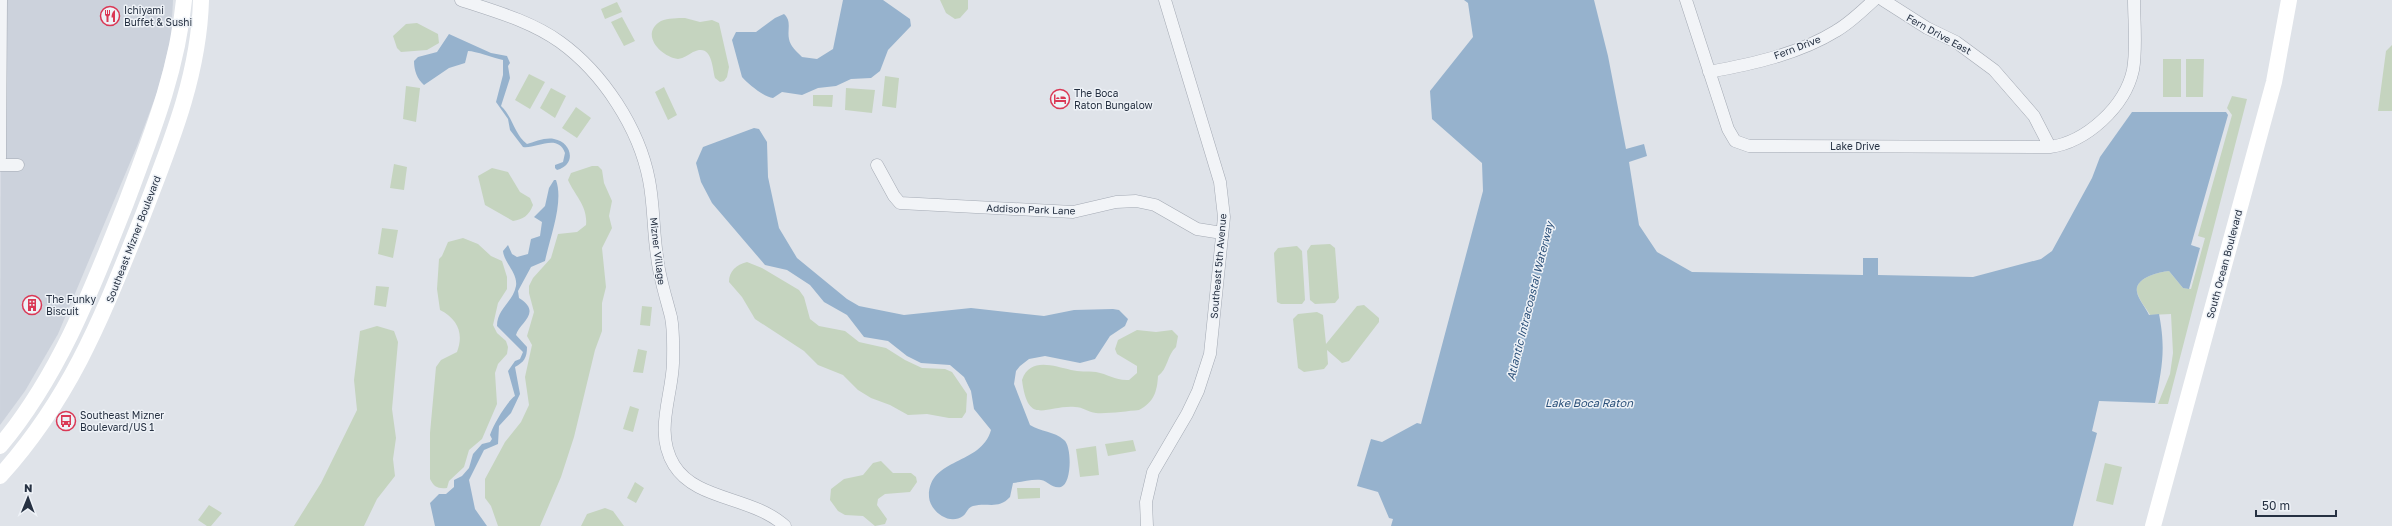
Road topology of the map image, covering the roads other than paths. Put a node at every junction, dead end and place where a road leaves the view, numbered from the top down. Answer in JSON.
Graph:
{"nodes":[{"id":1,"x":1,"y":0,"type":"edge"},
{"id":2,"x":184,"y":0,"type":"edge"},
{"id":3,"x":201,"y":0,"type":"edge"},
{"id":4,"x":461,"y":0,"type":"edge"},
{"id":5,"x":1165,"y":0,"type":"edge"},
{"id":6,"x":1686,"y":0,"type":"edge"},
{"id":7,"x":1874,"y":0,"type":"edge"},
{"id":8,"x":1883,"y":0,"type":"edge"},
{"id":9,"x":2134,"y":0,"type":"edge"},
{"id":10,"x":2289,"y":0,"type":"edge"},
{"id":11,"x":1709,"y":72,"type":"junction"},
{"id":12,"x":2050,"y":146,"type":"junction"},
{"id":13,"x":0,"y":158,"type":"edge"},
{"id":14,"x":0,"y":165,"type":"edge"},
{"id":15,"x":18,"y":165,"type":"dead end"},
{"id":16,"x":878,"y":165,"type":"dead end"},
{"id":17,"x":1222,"y":232,"type":"junction"},
{"id":18,"x":0,"y":446,"type":"edge"},
{"id":19,"x":0,"y":476,"type":"edge"},
{"id":20,"x":785,"y":526,"type":"edge"},
{"id":21,"x":1146,"y":526,"type":"edge"},
{"id":22,"x":2153,"y":526,"type":"edge"}],
"edges":[{"from":1,"to":13,"type":"street"},
{"from":2,"to":18,"type":"main road","name":"Southeast Mizner Boulevard"},
{"from":3,"to":19,"type":"main road","name":"Southeast Mizner Boulevard"},
{"from":4,"to":20,"type":"street","name":"Mizner Village"},
{"from":5,"to":17,"type":"street","name":"Southeast 5th Avenue"},
{"from":6,"to":11,"type":"street","name":"Lake Drive"},
{"from":7,"to":11,"type":"street","name":"Fern Drive"},
{"from":8,"to":12,"type":"street","name":"Fern Drive East"},
{"from":9,"to":12,"type":"street","name":"Lake Drive"},
{"from":10,"to":22,"type":"main road","name":"South Ocean Boulevard"},
{"from":11,"to":12,"type":"street","name":"Lake Drive"},
{"from":14,"to":15,"type":"street"},
{"from":16,"to":17,"type":"street","name":"Addison Park Lane"},
{"from":17,"to":21,"type":"street","name":"Southeast 5th Avenue"}]}
